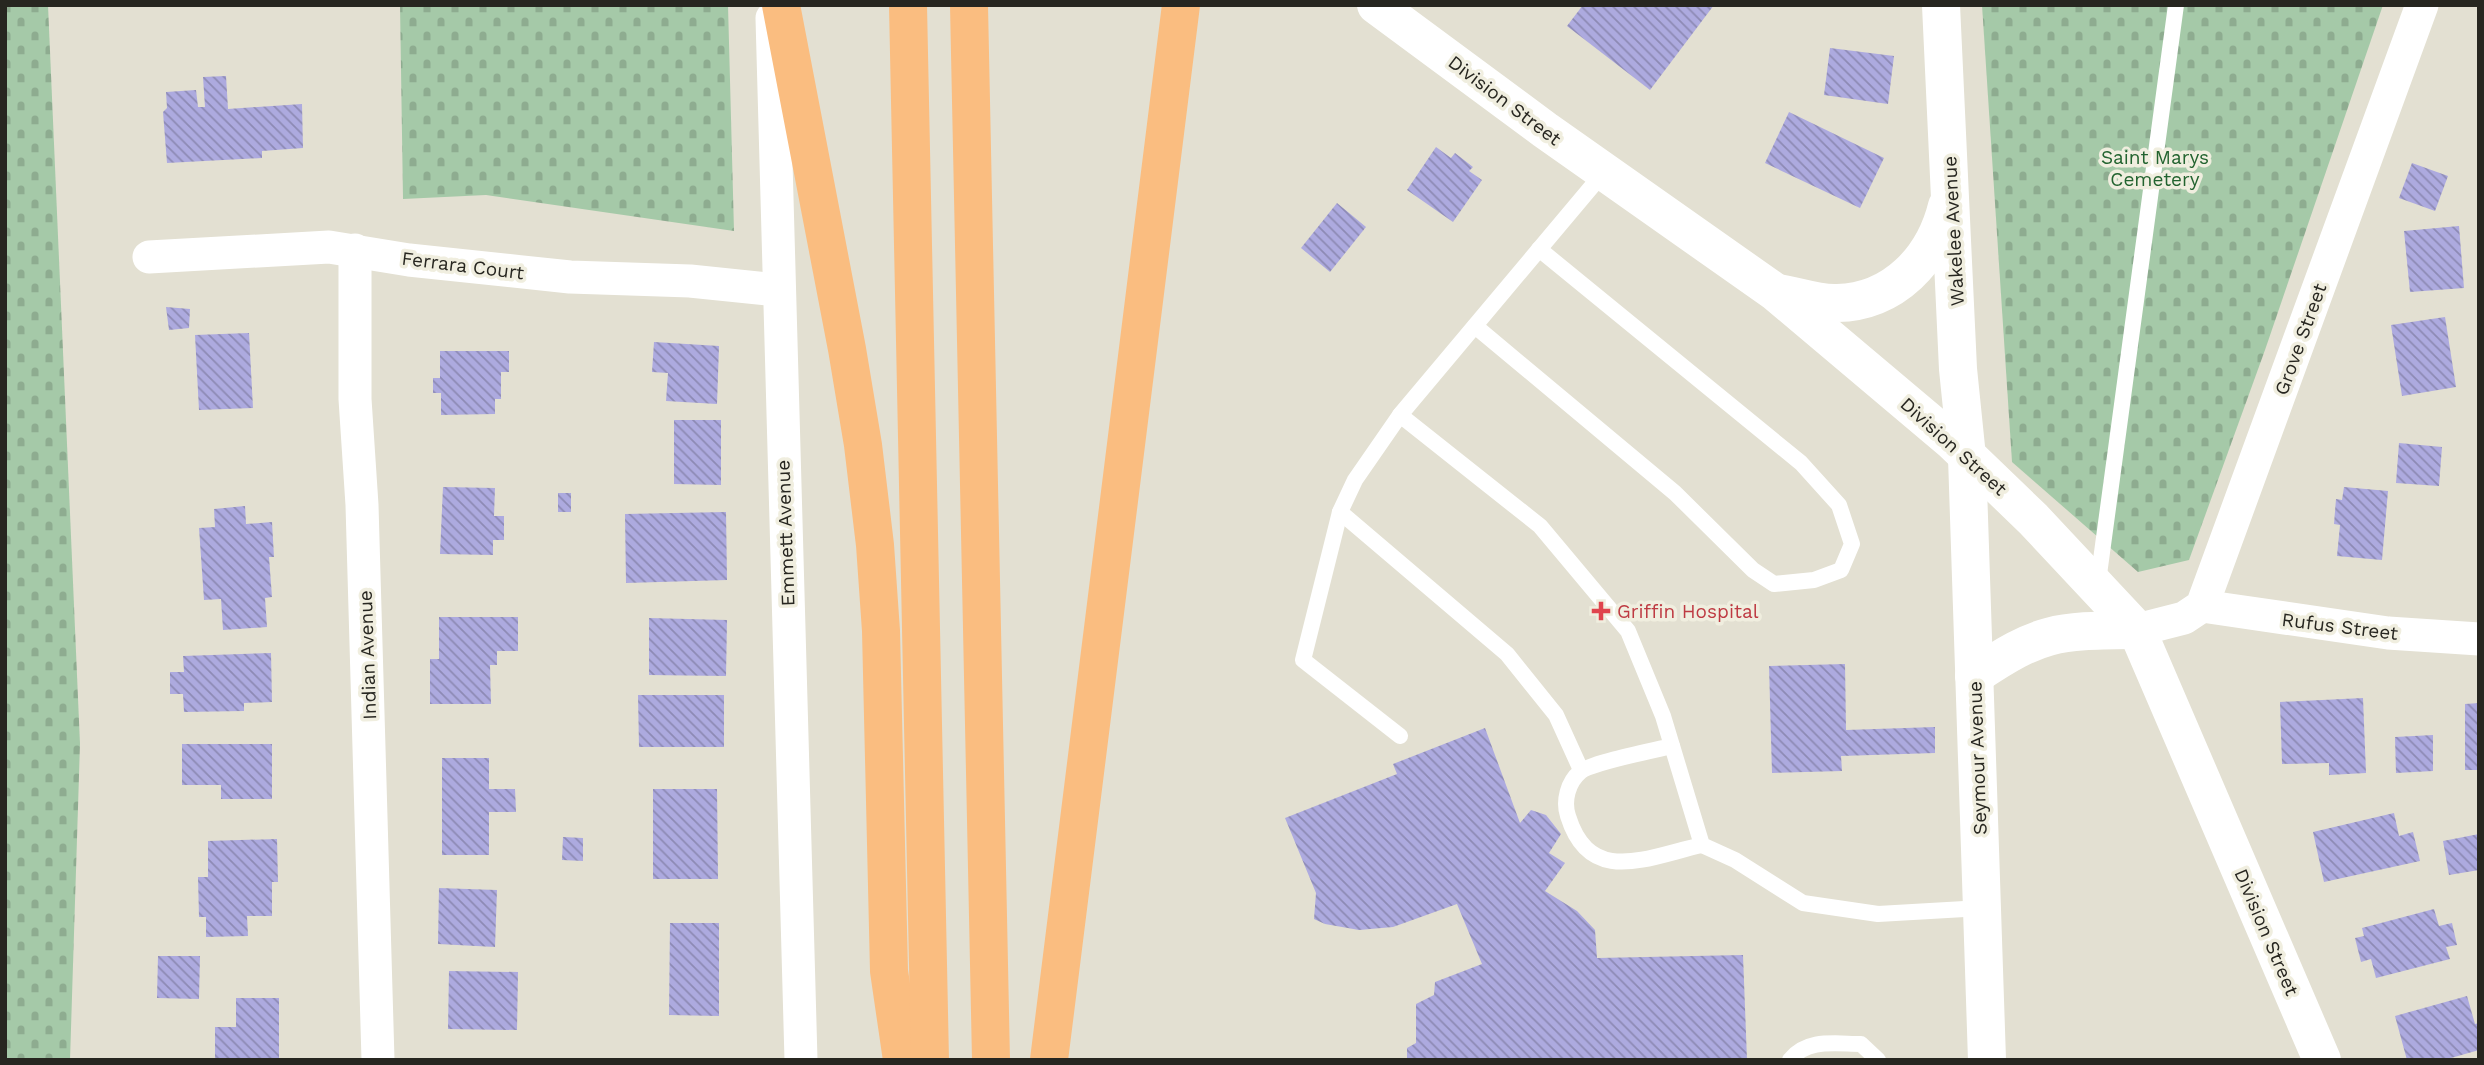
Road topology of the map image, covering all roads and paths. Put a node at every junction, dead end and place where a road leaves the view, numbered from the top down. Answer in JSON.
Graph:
{"nodes":[{"id":1,"x":771,"y":5,"type":"edge"},
{"id":2,"x":781,"y":5,"type":"edge"},
{"id":3,"x":908,"y":5,"type":"edge"},
{"id":4,"x":970,"y":5,"type":"edge"},
{"id":5,"x":1181,"y":5,"type":"edge"},
{"id":6,"x":1376,"y":5,"type":"edge"},
{"id":7,"x":1941,"y":5,"type":"edge"},
{"id":8,"x":2176,"y":5,"type":"edge"},
{"id":9,"x":2422,"y":5,"type":"edge"},
{"id":10,"x":1604,"y":172,"type":"junction"},
{"id":11,"x":1951,"y":191,"type":"junction"},
{"id":12,"x":1539,"y":249,"type":"junction"},
{"id":13,"x":355,"y":250,"type":"junction"},
{"id":14,"x":149,"y":257,"type":"dead end"},
{"id":15,"x":777,"y":290,"type":"junction"},
{"id":16,"x":1775,"y":292,"type":"junction"},
{"id":17,"x":1475,"y":326,"type":"junction"},
{"id":18,"x":1400,"y":415,"type":"junction"},
{"id":19,"x":1967,"y":457,"type":"junction"},
{"id":20,"x":1340,"y":512,"type":"junction"},
{"id":21,"x":2097,"y":589,"type":"junction"},
{"id":22,"x":2202,"y":606,"type":"junction"},
{"id":23,"x":2137,"y":630,"type":"junction"},
{"id":24,"x":2479,"y":639,"type":"edge"},
{"id":25,"x":1974,"y":676,"type":"junction"},
{"id":26,"x":1400,"y":736,"type":"dead end"},
{"id":27,"x":1672,"y":746,"type":"junction"},
{"id":28,"x":1581,"y":769,"type":"junction"},
{"id":29,"x":1702,"y":845,"type":"junction"},
{"id":30,"x":1982,"y":908,"type":"junction"},
{"id":31,"x":378,"y":1060,"type":"edge"},
{"id":32,"x":801,"y":1060,"type":"edge"},
{"id":33,"x":902,"y":1060,"type":"edge"},
{"id":34,"x":930,"y":1060,"type":"edge"},
{"id":35,"x":991,"y":1060,"type":"edge"},
{"id":36,"x":1049,"y":1060,"type":"edge"},
{"id":37,"x":1790,"y":1060,"type":"edge"},
{"id":38,"x":1878,"y":1060,"type":"edge"},
{"id":39,"x":1987,"y":1060,"type":"edge"},
{"id":40,"x":2322,"y":1060,"type":"edge"}],
"edges":[{"from":1,"to":15,"type":"street","name":"Emmett Avenue"},
{"from":2,"to":33,"type":"highway"},
{"from":3,"to":34,"type":"highway"},
{"from":4,"to":35,"type":"highway"},
{"from":5,"to":36,"type":"highway"},
{"from":6,"to":10,"type":"main road","name":"Division Street"},
{"from":7,"to":11,"type":"main road","name":"Wakelee Avenue"},
{"from":8,"to":21,"type":"lane"},
{"from":9,"to":22,"type":"street","name":"Grove Street"},
{"from":10,"to":12,"type":"lane"},
{"from":10,"to":16,"type":"main road","name":"Division Street"},
{"from":11,"to":16,"type":"main road"},
{"from":11,"to":19,"type":"main road","name":"Wakelee Avenue"},
{"from":12,"to":17,"type":"lane"},
{"from":12,"to":17,"type":"lane"},
{"from":13,"to":14,"type":"street","name":"Ferrara Court"},
{"from":13,"to":15,"type":"street","name":"Ferrara Court"},
{"from":13,"to":31,"type":"street","name":"Indian Avenue"},
{"from":15,"to":32,"type":"street","name":"Emmett Avenue"},
{"from":16,"to":19,"type":"main road","name":"Division Street"},
{"from":17,"to":18,"type":"lane"},
{"from":18,"to":20,"type":"lane"},
{"from":18,"to":27,"type":"lane"},
{"from":19,"to":21,"type":"main road","name":"Division Street"},
{"from":19,"to":25,"type":"main road","name":"Seymour Avenue"},
{"from":20,"to":26,"type":"lane"},
{"from":20,"to":28,"type":"lane"},
{"from":21,"to":23,"type":"main road","name":"Division Street"},
{"from":22,"to":23,"type":"street"},
{"from":22,"to":24,"type":"street","name":"Rufus Street"},
{"from":23,"to":25,"type":"main road"},
{"from":23,"to":40,"type":"main road","name":"Division Street"},
{"from":25,"to":30,"type":"main road","name":"Seymour Avenue"},
{"from":27,"to":28,"type":"lane"},
{"from":27,"to":29,"type":"lane"},
{"from":28,"to":29,"type":"lane"},
{"from":29,"to":30,"type":"lane"},
{"from":30,"to":39,"type":"main road","name":"Seymour Avenue"},
{"from":37,"to":38,"type":"lane"}]}
